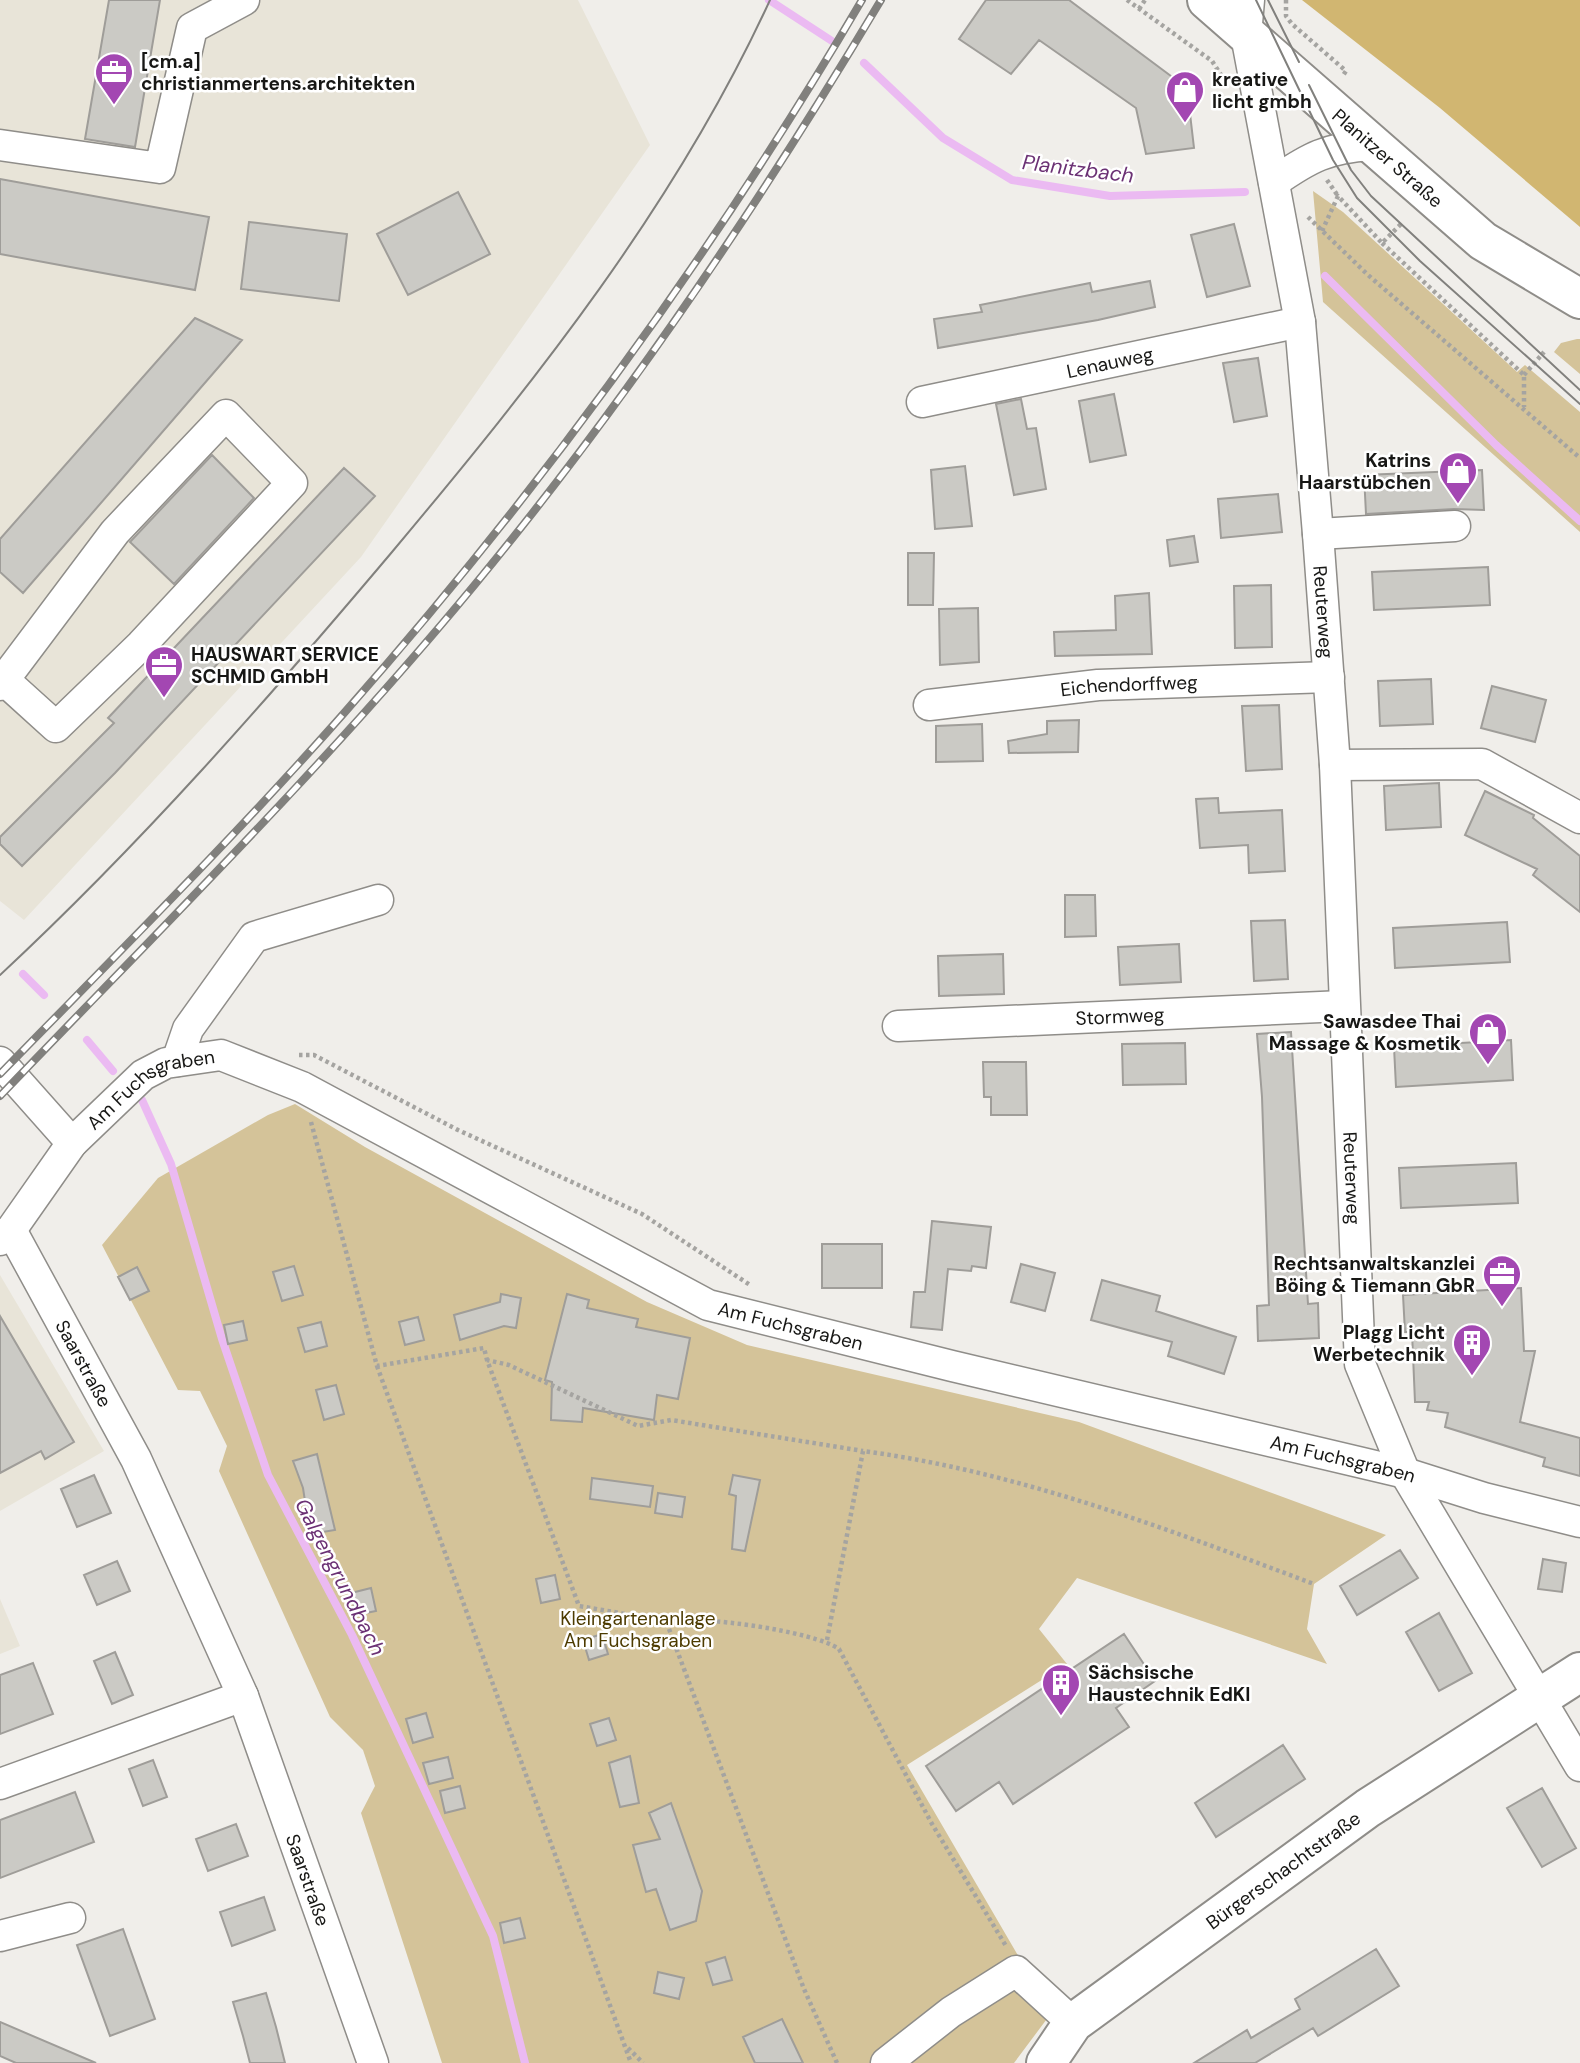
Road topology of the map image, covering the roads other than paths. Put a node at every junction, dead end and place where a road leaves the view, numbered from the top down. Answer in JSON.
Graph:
{"nodes":[{"id":1,"x":244,"y":0,"type":"edge"},
{"id":2,"x":1207,"y":0,"type":"edge"},
{"id":3,"x":1247,"y":18,"type":"edge"},
{"id":4,"x":0,"y":145,"type":"edge"},
{"id":5,"x":1371,"y":145,"type":"junction"},
{"id":6,"x":1274,"y":182,"type":"junction"},
{"id":7,"x":1580,"y":299,"type":"edge"},
{"id":8,"x":1300,"y":322,"type":"junction"},
{"id":9,"x":922,"y":402,"type":"dead end"},
{"id":10,"x":1455,"y":526,"type":"dead end"},
{"id":11,"x":1318,"y":534,"type":"junction"},
{"id":12,"x":1329,"y":677,"type":"junction"},
{"id":13,"x":2,"y":682,"type":"edge"},
{"id":14,"x":929,"y":705,"type":"dead end"},
{"id":15,"x":1335,"y":765,"type":"junction"},
{"id":16,"x":1580,"y":818,"type":"edge"},
{"id":17,"x":378,"y":900,"type":"dead end"},
{"id":18,"x":1343,"y":1006,"type":"junction"},
{"id":19,"x":898,"y":1026,"type":"dead end"},
{"id":20,"x":177,"y":1061,"type":"junction"},
{"id":21,"x":0,"y":1062,"type":"edge"},
{"id":22,"x":72,"y":1143,"type":"junction"},
{"id":23,"x":5,"y":1235,"type":"edge"},
{"id":24,"x":1405,"y":1473,"type":"junction"},
{"id":25,"x":1580,"y":1522,"type":"edge"},
{"id":26,"x":1580,"y":1672,"type":"edge"},
{"id":27,"x":243,"y":1696,"type":"junction"},
{"id":28,"x":1538,"y":1698,"type":"junction"},
{"id":29,"x":1580,"y":1766,"type":"edge"},
{"id":30,"x":0,"y":1784,"type":"edge"},
{"id":31,"x":69,"y":1918,"type":"dead end"},
{"id":32,"x":0,"y":1936,"type":"edge"},
{"id":33,"x":1073,"y":2023,"type":"junction"},
{"id":34,"x":373,"y":2063,"type":"edge"},
{"id":35,"x":886,"y":2063,"type":"edge"},
{"id":36,"x":1046,"y":2063,"type":"edge"}],
"edges":[{"from":1,"to":4,"type":"street"},
{"from":2,"to":3,"type":"main road","name":"Planitzer Straße"},
{"from":3,"to":5,"type":"main road","name":"Planitzer Straße"},
{"from":3,"to":6,"type":"street","name":"Reuterweg"},
{"from":5,"to":6,"type":"street"},
{"from":5,"to":7,"type":"main road","name":"Planitzer Straße"},
{"from":6,"to":8,"type":"street","name":"Reuterweg"},
{"from":8,"to":9,"type":"street","name":"Lenauweg"},
{"from":8,"to":11,"type":"street","name":"Reuterweg"},
{"from":10,"to":11,"type":"street"},
{"from":11,"to":12,"type":"street","name":"Reuterweg"},
{"from":12,"to":14,"type":"street","name":"Eichendorffweg"},
{"from":12,"to":15,"type":"street","name":"Reuterweg"},
{"from":13,"to":13,"type":"street"},
{"from":15,"to":16,"type":"street"},
{"from":15,"to":18,"type":"street","name":"Reuterweg"},
{"from":17,"to":20,"type":"street"},
{"from":18,"to":19,"type":"street","name":"Stormweg"},
{"from":18,"to":24,"type":"street","name":"Reuterweg"},
{"from":20,"to":22,"type":"street","name":"Am Fuchsgraben"},
{"from":20,"to":24,"type":"street","name":"Am Fuchsgraben"},
{"from":21,"to":22,"type":"street"},
{"from":22,"to":23,"type":"street","name":"Saarstraße"},
{"from":23,"to":27,"type":"street","name":"Saarstraße"},
{"from":24,"to":25,"type":"street","name":"Am Fuchsgraben"},
{"from":24,"to":28,"type":"street","name":"Reuterweg"},
{"from":26,"to":28,"type":"main road"},
{"from":27,"to":30,"type":"street"},
{"from":27,"to":34,"type":"street","name":"Saarstraße"},
{"from":28,"to":29,"type":"street","name":"Reuterweg"},
{"from":28,"to":33,"type":"main road","name":"Bürgerschachtstraße"},
{"from":31,"to":32,"type":"street"},
{"from":33,"to":35,"type":"street"},
{"from":33,"to":36,"type":"main road","name":"Bürgerschachtstraße"}]}
